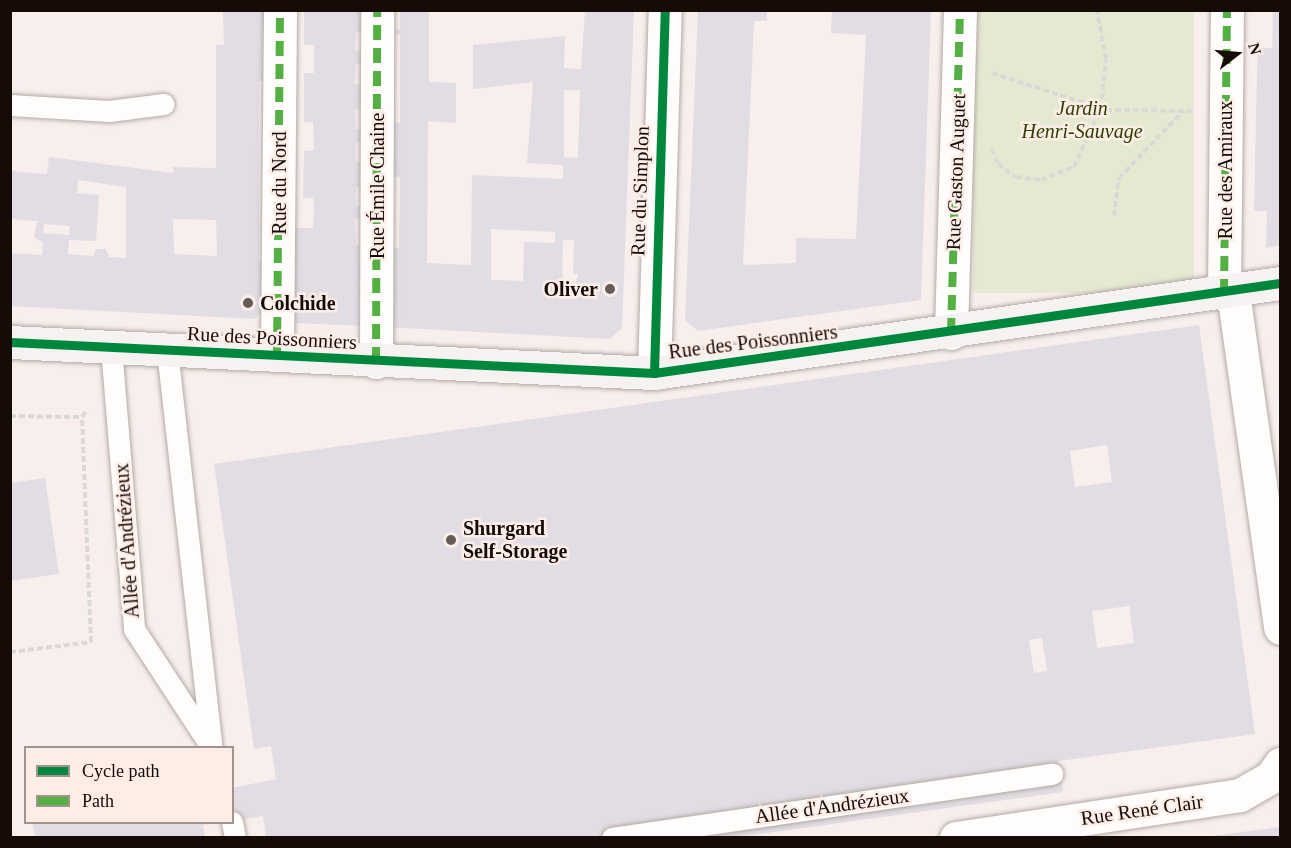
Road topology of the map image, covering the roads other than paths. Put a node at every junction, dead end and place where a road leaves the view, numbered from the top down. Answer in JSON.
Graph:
{"nodes":[{"id":1,"x":280,"y":10,"type":"edge"},
{"id":2,"x":377,"y":10,"type":"edge"},
{"id":3,"x":665,"y":10,"type":"edge"},
{"id":4,"x":960,"y":10,"type":"edge"},
{"id":5,"x":1227,"y":10,"type":"edge"},
{"id":6,"x":164,"y":104,"type":"dead end"},
{"id":7,"x":10,"y":105,"type":"edge"},
{"id":8,"x":1281,"y":283,"type":"edge"},
{"id":9,"x":1228,"y":293,"type":"junction"},
{"id":10,"x":951,"y":333,"type":"junction"},
{"id":11,"x":10,"y":342,"type":"edge"},
{"id":12,"x":111,"y":347,"type":"junction"},
{"id":13,"x":167,"y":350,"type":"junction"},
{"id":14,"x":277,"y":356,"type":"junction"},
{"id":15,"x":376,"y":362,"type":"junction"},
{"id":16,"x":654,"y":373,"type":"junction"},
{"id":17,"x":1281,"y":628,"type":"edge"},
{"id":18,"x":211,"y":746,"type":"edge"},
{"id":19,"x":212,"y":746,"type":"edge"},
{"id":20,"x":1281,"y":764,"type":"edge"},
{"id":21,"x":1052,"y":774,"type":"dead end"},
{"id":22,"x":612,"y":837,"type":"edge"},
{"id":23,"x":956,"y":837,"type":"edge"}],
"edges":[{"from":1,"to":14,"type":"street","name":"Rue du Nord"},
{"from":2,"to":15,"type":"street","name":"Rue Émile Chaine"},
{"from":3,"to":16,"type":"street","name":"Rue du Simplon"},
{"from":4,"to":10,"type":"street","name":"Rue Gaston Auguet"},
{"from":5,"to":9,"type":"street","name":"Rue des Amiraux"},
{"from":6,"to":7,"type":"lane"},
{"from":8,"to":9,"type":"street","name":"Rue des Poissonniers"},
{"from":9,"to":10,"type":"street","name":"Rue des Poissonniers"},
{"from":9,"to":17,"type":"street"},
{"from":10,"to":16,"type":"street","name":"Rue des Poissonniers"},
{"from":11,"to":12,"type":"street","name":"Rue des Poissonniers"},
{"from":12,"to":13,"type":"street","name":"Rue des Poissonniers"},
{"from":12,"to":18,"type":"lane","name":"Allée d'Andrézieux"},
{"from":13,"to":14,"type":"street","name":"Rue des Poissonniers"},
{"from":13,"to":19,"type":"lane","name":"Allée d'Andrézieux"},
{"from":14,"to":15,"type":"street","name":"Rue des Poissonniers"},
{"from":15,"to":16,"type":"street","name":"Rue des Poissonniers"},
{"from":20,"to":23,"type":"street","name":"Rue René Clair"},
{"from":21,"to":22,"type":"lane","name":"Allée d'Andrézieux"}]}
